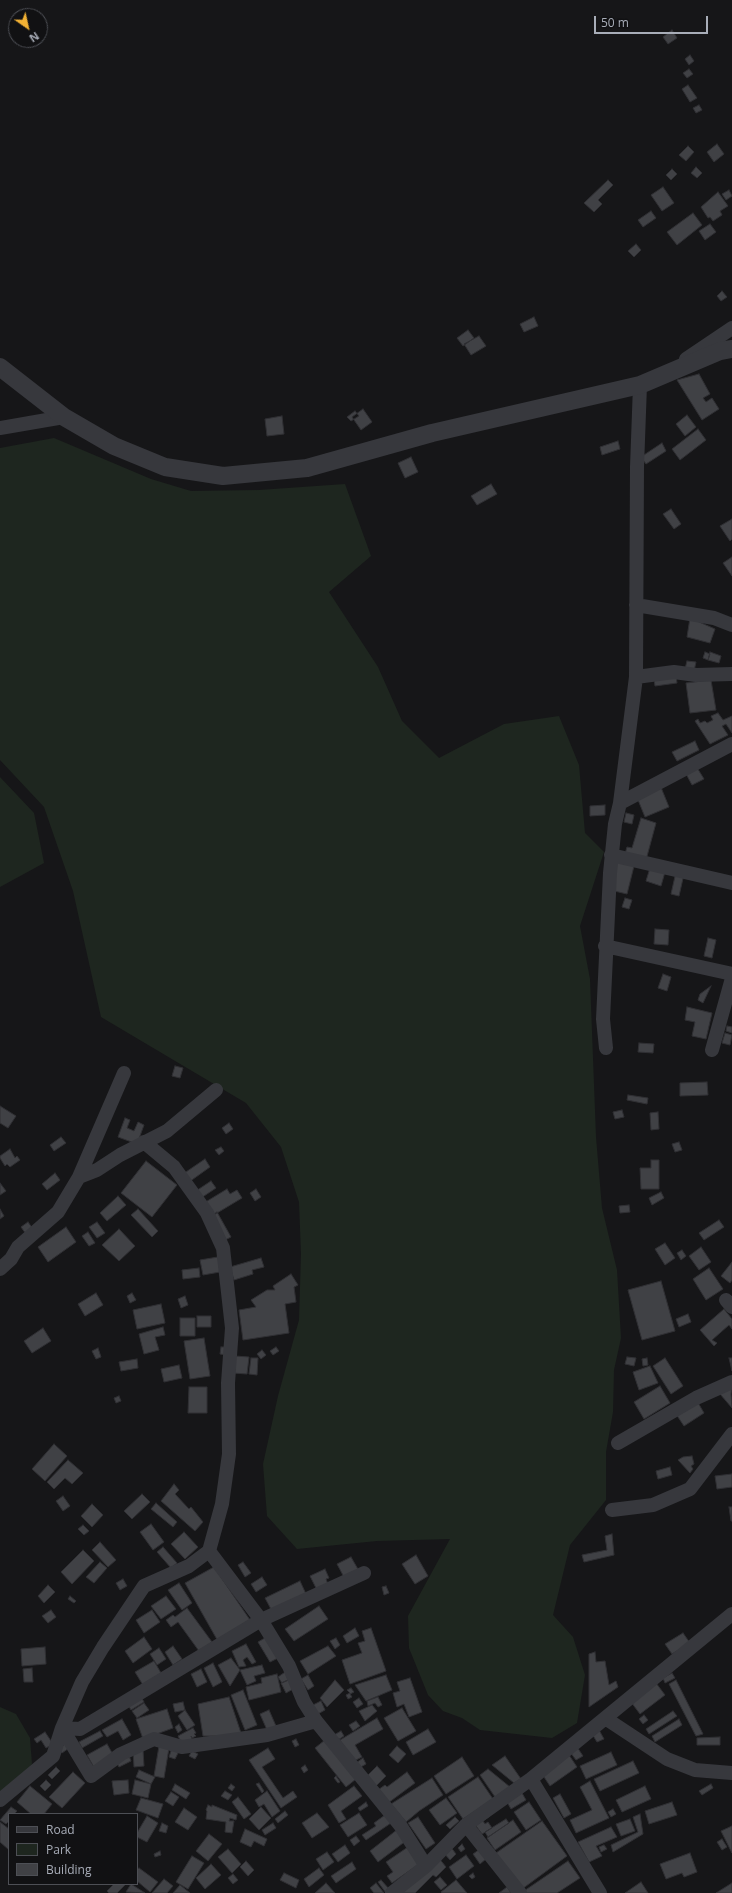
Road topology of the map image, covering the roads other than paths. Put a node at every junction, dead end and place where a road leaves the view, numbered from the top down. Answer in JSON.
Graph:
{"nodes":[{"id":1,"x":732,"y":328,"type":"edge"},
{"id":2,"x":732,"y":349,"type":"edge"},
{"id":3,"x":0,"y":367,"type":"edge"},
{"id":4,"x":660,"y":377,"type":"junction"},
{"id":5,"x":640,"y":385,"type":"junction"},
{"id":6,"x":64,"y":417,"type":"junction"},
{"id":7,"x":0,"y":428,"type":"edge"},
{"id":8,"x":636,"y":606,"type":"junction"},
{"id":9,"x":732,"y":625,"type":"edge"},
{"id":10,"x":732,"y":674,"type":"edge"},
{"id":11,"x":636,"y":677,"type":"junction"},
{"id":12,"x":732,"y":744,"type":"edge"},
{"id":13,"x":620,"y":803,"type":"junction"},
{"id":14,"x":612,"y":855,"type":"junction"},
{"id":15,"x":732,"y":882,"type":"edge"},
{"id":16,"x":606,"y":946,"type":"junction"},
{"id":17,"x":732,"y":974,"type":"edge"},
{"id":18,"x":732,"y":978,"type":"edge"},
{"id":19,"x":606,"y":1048,"type":"dead end"},
{"id":20,"x":712,"y":1050,"type":"dead end"},
{"id":21,"x":124,"y":1072,"type":"dead end"},
{"id":22,"x":216,"y":1090,"type":"dead end"},
{"id":23,"x":144,"y":1142,"type":"junction"},
{"id":24,"x":79,"y":1177,"type":"junction"},
{"id":25,"x":0,"y":1269,"type":"edge"},
{"id":26,"x":732,"y":1382,"type":"edge"},
{"id":27,"x":732,"y":1434,"type":"edge"},
{"id":28,"x":618,"y":1443,"type":"dead end"},
{"id":29,"x":612,"y":1510,"type":"dead end"},
{"id":30,"x":209,"y":1551,"type":"junction"},
{"id":31,"x":364,"y":1573,"type":"dead end"},
{"id":32,"x":732,"y":1614,"type":"edge"},
{"id":33,"x":261,"y":1620,"type":"junction"},
{"id":34,"x":605,"y":1718,"type":"junction"},
{"id":35,"x":316,"y":1721,"type":"junction"},
{"id":36,"x":62,"y":1728,"type":"junction"},
{"id":37,"x":732,"y":1773,"type":"edge"},
{"id":38,"x":531,"y":1779,"type":"junction"},
{"id":39,"x":0,"y":1800,"type":"edge"},
{"id":40,"x":466,"y":1825,"type":"junction"},
{"id":41,"x":426,"y":1866,"type":"junction"},
{"id":42,"x":392,"y":1893,"type":"edge"},
{"id":43,"x":520,"y":1893,"type":"edge"},
{"id":44,"x":600,"y":1893,"type":"edge"}],
"edges":[{"from":1,"to":4,"type":"street"},
{"from":2,"to":4,"type":"street"},
{"from":3,"to":6,"type":"street"},
{"from":4,"to":5,"type":"street"},
{"from":5,"to":6,"type":"street"},
{"from":5,"to":8,"type":"street"},
{"from":6,"to":7,"type":"street"},
{"from":8,"to":9,"type":"street"},
{"from":8,"to":11,"type":"street"},
{"from":10,"to":11,"type":"street"},
{"from":11,"to":13,"type":"street"},
{"from":12,"to":13,"type":"street"},
{"from":13,"to":14,"type":"street"},
{"from":14,"to":15,"type":"street"},
{"from":14,"to":16,"type":"street"},
{"from":16,"to":17,"type":"street"},
{"from":16,"to":19,"type":"street"},
{"from":18,"to":20,"type":"street"},
{"from":21,"to":24,"type":"street"},
{"from":22,"to":23,"type":"street"},
{"from":23,"to":24,"type":"street"},
{"from":23,"to":30,"type":"street"},
{"from":24,"to":25,"type":"street"},
{"from":26,"to":28,"type":"street"},
{"from":27,"to":29,"type":"street"},
{"from":30,"to":33,"type":"street"},
{"from":30,"to":36,"type":"street"},
{"from":31,"to":33,"type":"street"},
{"from":32,"to":34,"type":"street"},
{"from":33,"to":35,"type":"street"},
{"from":33,"to":36,"type":"street"},
{"from":34,"to":37,"type":"street"},
{"from":34,"to":38,"type":"street"},
{"from":35,"to":36,"type":"street"},
{"from":35,"to":41,"type":"street"},
{"from":36,"to":39,"type":"street"},
{"from":38,"to":40,"type":"street"},
{"from":38,"to":44,"type":"street"},
{"from":40,"to":41,"type":"street"},
{"from":40,"to":43,"type":"street"},
{"from":41,"to":42,"type":"street"}]}
